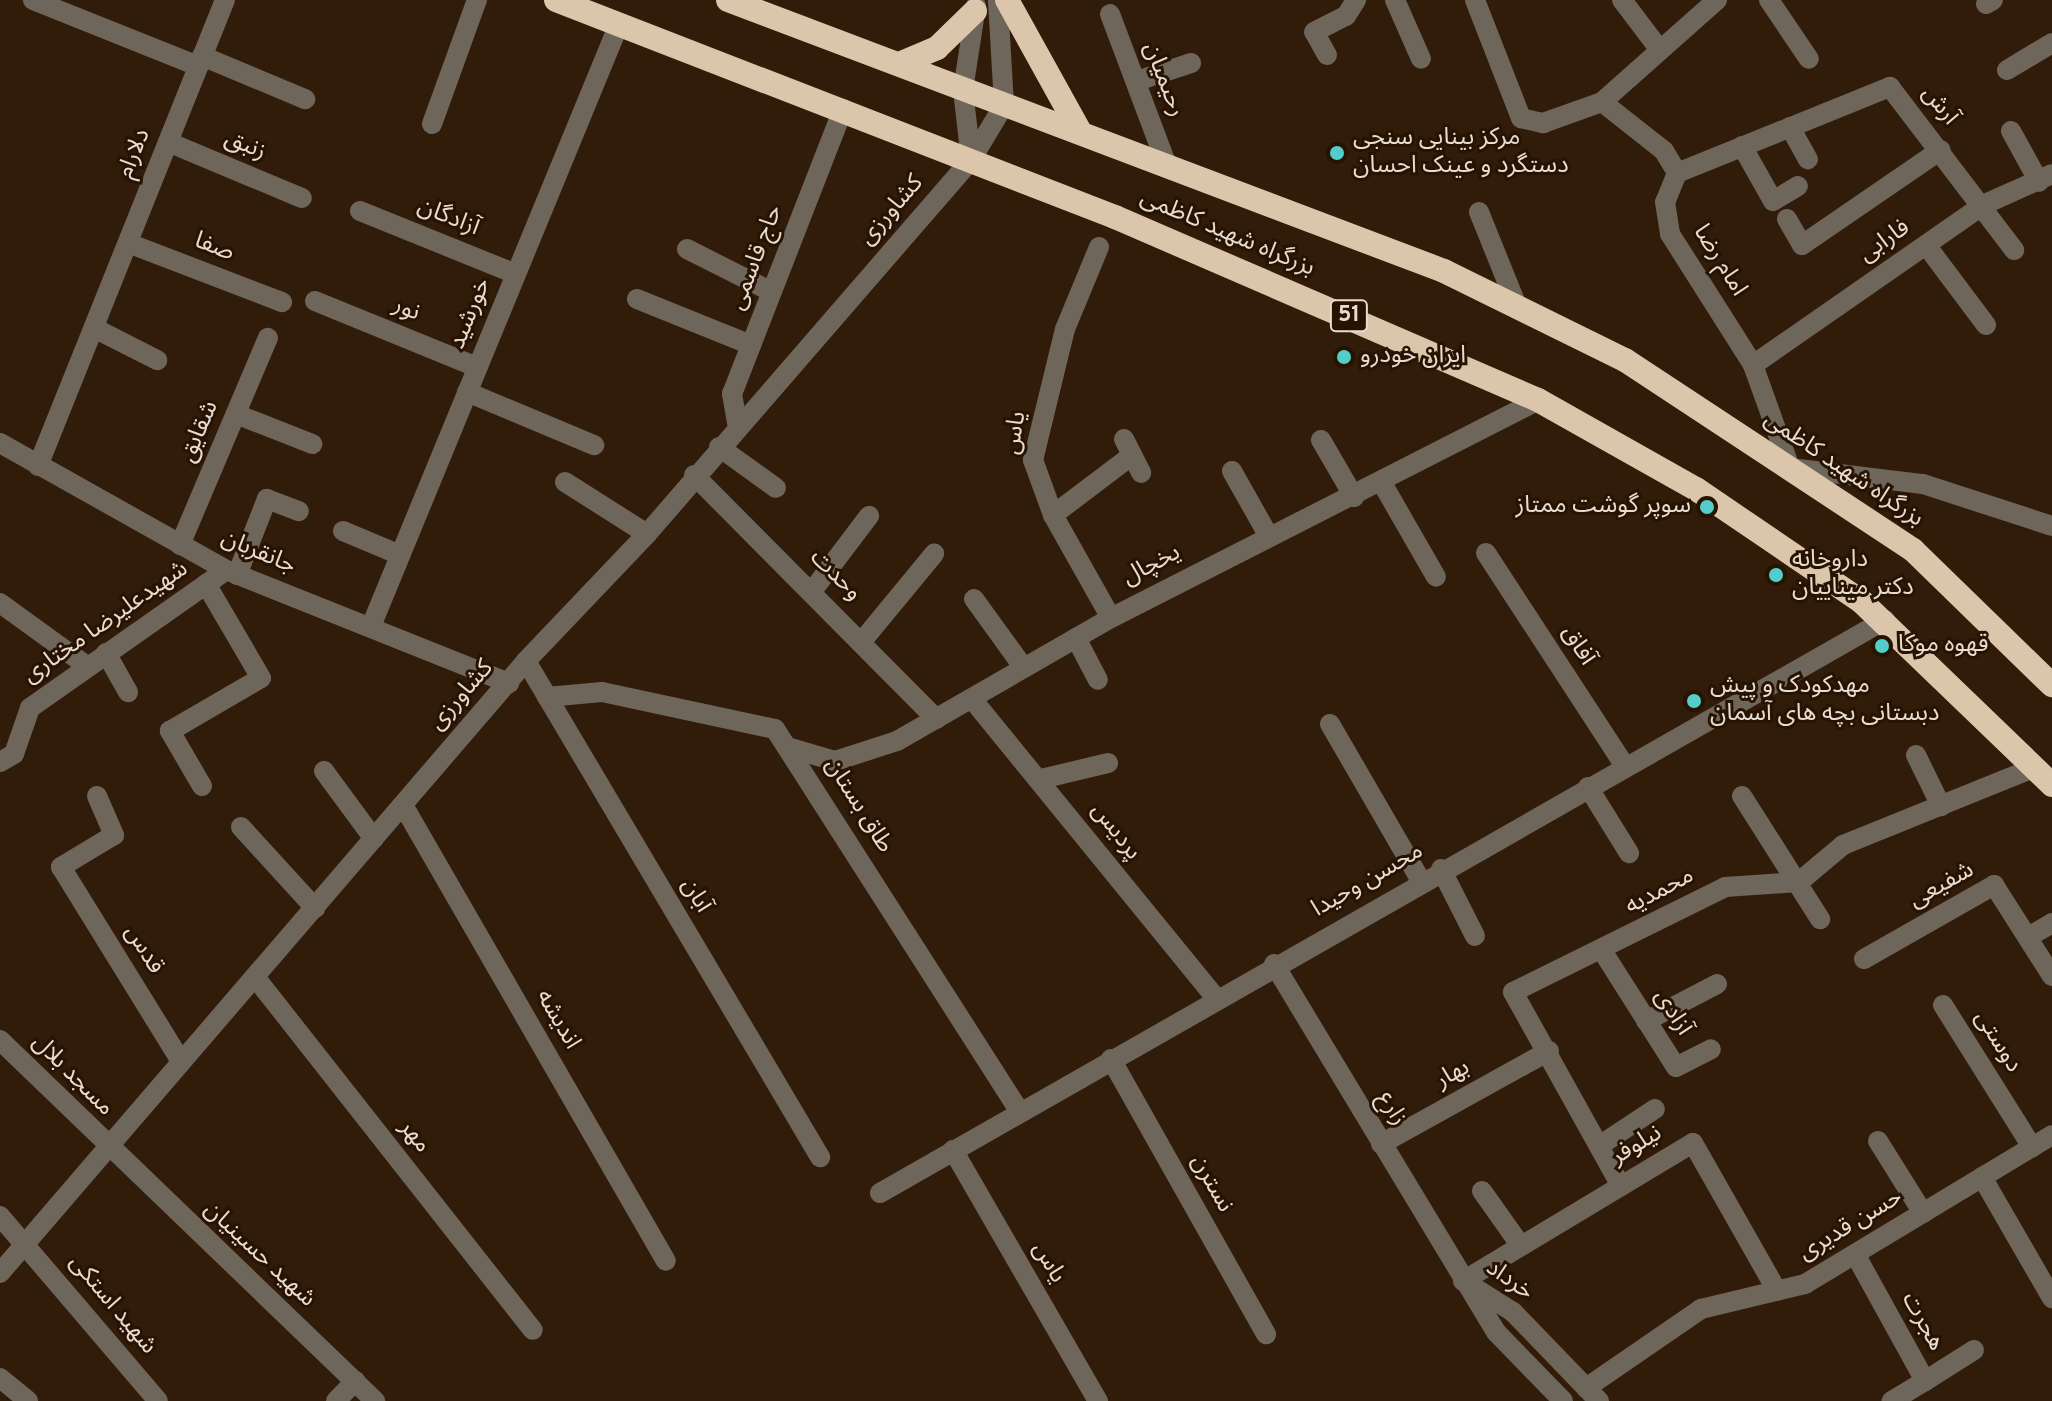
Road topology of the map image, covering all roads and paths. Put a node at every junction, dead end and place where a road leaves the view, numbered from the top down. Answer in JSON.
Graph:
{"nodes":[{"id":1,"x":33,"y":0,"type":"edge"},
{"id":2,"x":225,"y":0,"type":"edge"},
{"id":3,"x":477,"y":0,"type":"edge"},
{"id":4,"x":556,"y":0,"type":"edge"},
{"id":5,"x":728,"y":0,"type":"edge"},
{"id":6,"x":998,"y":0,"type":"edge"},
{"id":7,"x":1007,"y":0,"type":"edge"},
{"id":8,"x":1356,"y":0,"type":"edge"},
{"id":9,"x":1395,"y":0,"type":"edge"},
{"id":10,"x":1475,"y":0,"type":"edge"},
{"id":11,"x":1622,"y":0,"type":"edge"},
{"id":12,"x":1717,"y":0,"type":"edge"},
{"id":13,"x":1769,"y":0,"type":"edge"},
{"id":14,"x":976,"y":5,"type":"edge"},
{"id":15,"x":1110,"y":14,"type":"dead end"},
{"id":16,"x":619,"y":24,"type":"junction"},
{"id":17,"x":2052,"y":43,"type":"edge"},
{"id":18,"x":1660,"y":50,"type":"junction"},
{"id":19,"x":1327,"y":55,"type":"dead end"},
{"id":20,"x":1421,"y":59,"type":"dead end"},
{"id":21,"x":1809,"y":59,"type":"dead end"},
{"id":22,"x":200,"y":61,"type":"junction"},
{"id":23,"x":1191,"y":63,"type":"dead end"},
{"id":24,"x":899,"y":64,"type":"junction"},
{"id":25,"x":2007,"y":70,"type":"dead end"},
{"id":26,"x":1137,"y":81,"type":"junction"},
{"id":27,"x":963,"y":90,"type":"junction"},
{"id":28,"x":305,"y":99,"type":"dead end"},
{"id":29,"x":1602,"y":102,"type":"junction"},
{"id":30,"x":1004,"y":105,"type":"junction"},
{"id":31,"x":843,"y":109,"type":"junction"},
{"id":32,"x":432,"y":124,"type":"dead end"},
{"id":33,"x":1790,"y":127,"type":"junction"},
{"id":34,"x":1079,"y":130,"type":"junction"},
{"id":35,"x":2011,"y":131,"type":"dead end"},
{"id":36,"x":168,"y":142,"type":"junction"},
{"id":37,"x":1742,"y":146,"type":"junction"},
{"id":38,"x":1941,"y":150,"type":"junction"},
{"id":39,"x":1808,"y":159,"type":"dead end"},
{"id":40,"x":971,"y":160,"type":"junction"},
{"id":41,"x":1167,"y":166,"type":"junction"},
{"id":42,"x":1677,"y":173,"type":"junction"},
{"id":43,"x":2046,"y":178,"type":"edge"},
{"id":44,"x":1798,"y":186,"type":"dead end"},
{"id":45,"x":302,"y":198,"type":"dead end"},
{"id":46,"x":1985,"y":204,"type":"junction"},
{"id":47,"x":360,"y":211,"type":"dead end"},
{"id":48,"x":1479,"y":212,"type":"dead end"},
{"id":49,"x":1787,"y":219,"type":"dead end"},
{"id":50,"x":128,"y":243,"type":"junction"},
{"id":51,"x":1926,"y":245,"type":"junction"},
{"id":52,"x":1099,"y":247,"type":"dead end"},
{"id":53,"x":687,"y":249,"type":"dead end"},
{"id":54,"x":2014,"y":250,"type":"dead end"},
{"id":55,"x":516,"y":274,"type":"junction"},
{"id":56,"x":772,"y":292,"type":"junction"},
{"id":57,"x":637,"y":299,"type":"dead end"},
{"id":58,"x":315,"y":301,"type":"dead end"},
{"id":59,"x":282,"y":302,"type":"dead end"},
{"id":60,"x":1517,"y":306,"type":"junction"},
{"id":61,"x":1986,"y":325,"type":"dead end"},
{"id":62,"x":94,"y":328,"type":"junction"},
{"id":63,"x":268,"y":338,"type":"dead end"},
{"id":64,"x":751,"y":345,"type":"junction"},
{"id":65,"x":157,"y":360,"type":"dead end"},
{"id":66,"x":1753,"y":365,"type":"junction"},
{"id":67,"x":477,"y":367,"type":"junction"},
{"id":68,"x":467,"y":392,"type":"junction"},
{"id":69,"x":1538,"y":400,"type":"junction"},
{"id":70,"x":236,"y":414,"type":"junction"},
{"id":71,"x":738,"y":428,"type":"junction"},
{"id":72,"x":1321,"y":440,"type":"dead end"},
{"id":73,"x":0,"y":443,"type":"edge"},
{"id":74,"x":312,"y":444,"type":"dead end"},
{"id":75,"x":594,"y":445,"type":"dead end"},
{"id":76,"x":719,"y":447,"type":"junction"},
{"id":77,"x":1132,"y":456,"type":"dead end"},
{"id":78,"x":38,"y":466,"type":"junction"},
{"id":79,"x":1790,"y":468,"type":"junction"},
{"id":80,"x":1232,"y":471,"type":"dead end"},
{"id":81,"x":694,"y":475,"type":"junction"},
{"id":82,"x":565,"y":482,"type":"dead end"},
{"id":83,"x":1382,"y":483,"type":"junction"},
{"id":84,"x":776,"y":488,"type":"dead end"},
{"id":85,"x":1354,"y":497,"type":"junction"},
{"id":86,"x":299,"y":511,"type":"dead end"},
{"id":87,"x":1053,"y":515,"type":"junction"},
{"id":88,"x":869,"y":516,"type":"dead end"},
{"id":89,"x":2052,"y":526,"type":"edge"},
{"id":90,"x":343,"y":531,"type":"dead end"},
{"id":91,"x":647,"y":534,"type":"junction"},
{"id":92,"x":1268,"y":535,"type":"junction"},
{"id":93,"x":180,"y":545,"type":"junction"},
{"id":94,"x":1486,"y":553,"type":"dead end"},
{"id":95,"x":934,"y":554,"type":"dead end"},
{"id":96,"x":400,"y":555,"type":"junction"},
{"id":97,"x":232,"y":573,"type":"junction"},
{"id":98,"x":1436,"y":577,"type":"dead end"},
{"id":99,"x":206,"y":584,"type":"junction"},
{"id":100,"x":813,"y":590,"type":"junction"},
{"id":101,"x":974,"y":599,"type":"dead end"},
{"id":102,"x":0,"y":603,"type":"edge"},
{"id":103,"x":1111,"y":618,"type":"junction"},
{"id":104,"x":1885,"y":620,"type":"junction"},
{"id":105,"x":372,"y":624,"type":"junction"},
{"id":106,"x":1076,"y":638,"type":"junction"},
{"id":107,"x":863,"y":640,"type":"junction"},
{"id":108,"x":106,"y":653,"type":"junction"},
{"id":109,"x":526,"y":661,"type":"junction"},
{"id":110,"x":87,"y":666,"type":"junction"},
{"id":111,"x":1024,"y":668,"type":"junction"},
{"id":112,"x":1098,"y":680,"type":"dead end"},
{"id":113,"x":509,"y":683,"type":"junction"},
{"id":114,"x":2052,"y":685,"type":"edge"},
{"id":115,"x":128,"y":692,"type":"dead end"},
{"id":116,"x":547,"y":697,"type":"junction"},
{"id":117,"x":972,"y":699,"type":"junction"},
{"id":118,"x":936,"y":719,"type":"junction"},
{"id":119,"x":1330,"y":724,"type":"dead end"},
{"id":120,"x":791,"y":748,"type":"junction"},
{"id":121,"x":1916,"y":755,"type":"dead end"},
{"id":122,"x":0,"y":762,"type":"edge"},
{"id":123,"x":1108,"y":763,"type":"dead end"},
{"id":124,"x":1625,"y":766,"type":"junction"},
{"id":125,"x":324,"y":771,"type":"dead end"},
{"id":126,"x":2044,"y":776,"type":"edge"},
{"id":127,"x":1041,"y":779,"type":"junction"},
{"id":128,"x":202,"y":786,"type":"dead end"},
{"id":129,"x":1588,"y":787,"type":"junction"},
{"id":130,"x":97,"y":796,"type":"dead end"},
{"id":131,"x":1742,"y":796,"type":"dead end"},
{"id":132,"x":403,"y":805,"type":"junction"},
{"id":133,"x":1941,"y":806,"type":"junction"},
{"id":134,"x":241,"y":827,"type":"dead end"},
{"id":135,"x":374,"y":839,"type":"junction"},
{"id":136,"x":1629,"y":853,"type":"dead end"},
{"id":137,"x":1441,"y":869,"type":"junction"},
{"id":138,"x":1421,"y":881,"type":"junction"},
{"id":139,"x":1799,"y":882,"type":"junction"},
{"id":140,"x":315,"y":908,"type":"junction"},
{"id":141,"x":1820,"y":919,"type":"dead end"},
{"id":142,"x":2052,"y":923,"type":"edge"},
{"id":143,"x":1475,"y":936,"type":"dead end"},
{"id":144,"x":2028,"y":937,"type":"junction"},
{"id":145,"x":1603,"y":952,"type":"junction"},
{"id":146,"x":1864,"y":959,"type":"dead end"},
{"id":147,"x":1274,"y":964,"type":"junction"},
{"id":148,"x":2052,"y":976,"type":"edge"},
{"id":149,"x":255,"y":977,"type":"junction"},
{"id":150,"x":1717,"y":984,"type":"dead end"},
{"id":151,"x":1216,"y":998,"type":"junction"},
{"id":152,"x":1943,"y":1005,"type":"dead end"},
{"id":153,"x":1646,"y":1021,"type":"junction"},
{"id":154,"x":0,"y":1040,"type":"edge"},
{"id":155,"x":1711,"y":1049,"type":"dead end"},
{"id":156,"x":1549,"y":1051,"type":"junction"},
{"id":157,"x":1111,"y":1059,"type":"junction"},
{"id":158,"x":181,"y":1061,"type":"junction"},
{"id":159,"x":1655,"y":1109,"type":"dead end"},
{"id":160,"x":1019,"y":1111,"type":"junction"},
{"id":161,"x":2052,"y":1135,"type":"edge"},
{"id":162,"x":1878,"y":1141,"type":"dead end"},
{"id":163,"x":1381,"y":1144,"type":"junction"},
{"id":164,"x":1599,"y":1146,"type":"junction"},
{"id":165,"x":2032,"y":1147,"type":"junction"},
{"id":166,"x":107,"y":1148,"type":"junction"},
{"id":167,"x":953,"y":1150,"type":"junction"},
{"id":168,"x":820,"y":1157,"type":"dead end"},
{"id":169,"x":1982,"y":1177,"type":"junction"},
{"id":170,"x":1621,"y":1186,"type":"junction"},
{"id":171,"x":1482,"y":1191,"type":"dead end"},
{"id":172,"x":880,"y":1193,"type":"dead end"},
{"id":173,"x":1923,"y":1213,"type":"junction"},
{"id":174,"x":0,"y":1216,"type":"edge"},
{"id":175,"x":26,"y":1242,"type":"junction"},
{"id":176,"x":1521,"y":1246,"type":"junction"},
{"id":177,"x":1855,"y":1254,"type":"junction"},
{"id":178,"x":666,"y":1261,"type":"dead end"},
{"id":179,"x":0,"y":1273,"type":"edge"},
{"id":180,"x":1463,"y":1281,"type":"junction"},
{"id":181,"x":1777,"y":1291,"type":"junction"},
{"id":182,"x":2052,"y":1298,"type":"edge"},
{"id":183,"x":533,"y":1330,"type":"dead end"},
{"id":184,"x":1266,"y":1334,"type":"dead end"},
{"id":185,"x":1974,"y":1350,"type":"dead end"},
{"id":186,"x":0,"y":1378,"type":"edge"},
{"id":187,"x":355,"y":1381,"type":"junction"},
{"id":188,"x":1925,"y":1381,"type":"junction"},
{"id":189,"x":1592,"y":1394,"type":"edge"},
{"id":190,"x":28,"y":1401,"type":"edge"},
{"id":191,"x":158,"y":1401,"type":"edge"},
{"id":192,"x":336,"y":1401,"type":"edge"},
{"id":193,"x":375,"y":1401,"type":"edge"},
{"id":194,"x":1098,"y":1401,"type":"edge"},
{"id":195,"x":1563,"y":1401,"type":"edge"},
{"id":196,"x":1892,"y":1401,"type":"edge"}],
"edges":[{"from":1,"to":22,"type":"street"},
{"from":2,"to":22,"type":"street","name":"دلارام"},
{"from":3,"to":32,"type":"street"},
{"from":4,"to":16,"type":"highway","name":"بزرگراه شهید کاظمی","number":"51"},
{"from":5,"to":24,"type":"highway","name":"بزرگراه شهید کاظمی"},
{"from":6,"to":30,"type":"street"},
{"from":7,"to":34,"type":"highway"},
{"from":8,"to":19,"type":"street"},
{"from":9,"to":20,"type":"street"},
{"from":10,"to":29,"type":"street"},
{"from":11,"to":18,"type":"street"},
{"from":12,"to":18,"type":"street"},
{"from":13,"to":21,"type":"street"},
{"from":14,"to":24,"type":"highway"},
{"from":14,"to":27,"type":"street"},
{"from":15,"to":26,"type":"street","name":"رحیمیان"},
{"from":16,"to":31,"type":"highway","name":"بزرگراه شهید کاظمی","number":"51"},
{"from":16,"to":55,"type":"street","name":"خورشید"},
{"from":17,"to":25,"type":"street"},
{"from":18,"to":29,"type":"street"},
{"from":22,"to":28,"type":"street"},
{"from":22,"to":36,"type":"street","name":"دلارام"},
{"from":23,"to":26,"type":"street"},
{"from":24,"to":27,"type":"highway","name":"بزرگراه شهید کاظمی"},
{"from":26,"to":41,"type":"street","name":"رحیمیان"},
{"from":27,"to":30,"type":"highway","name":"بزرگراه شهید کاظمی"},
{"from":27,"to":40,"type":"street"},
{"from":29,"to":42,"type":"street"},
{"from":30,"to":34,"type":"highway","name":"بزرگراه شهید کاظمی"},
{"from":30,"to":40,"type":"street","name":"کشاورزی"},
{"from":31,"to":40,"type":"highway","name":"بزرگراه شهید کاظمی","number":"51"},
{"from":31,"to":56,"type":"street","name":"حاج قاسمی"},
{"from":33,"to":37,"type":"street","name":"آرش"},
{"from":33,"to":38,"type":"street","name":"آرش"},
{"from":33,"to":39,"type":"street"},
{"from":34,"to":41,"type":"highway","name":"بزرگراه شهید کاظمی"},
{"from":35,"to":43,"type":"street"},
{"from":36,"to":45,"type":"street","name":"زنبق"},
{"from":36,"to":50,"type":"street","name":"دلارام"},
{"from":37,"to":42,"type":"street","name":"آرش"},
{"from":37,"to":44,"type":"street"},
{"from":38,"to":46,"type":"street","name":"آرش"},
{"from":38,"to":49,"type":"street"},
{"from":40,"to":69,"type":"highway","name":"بزرگراه شهید کاظمی","number":"51"},
{"from":40,"to":71,"type":"street","name":"کشاورزی"},
{"from":41,"to":60,"type":"highway","name":"بزرگراه شهید کاظمی"},
{"from":42,"to":66,"type":"street","name":"امام رضا"},
{"from":43,"to":46,"type":"street","name":"فارابی"},
{"from":46,"to":51,"type":"street","name":"فارابی"},
{"from":46,"to":54,"type":"street","name":"آرش"},
{"from":47,"to":55,"type":"street","name":"آزادگان"},
{"from":48,"to":60,"type":"street"},
{"from":50,"to":59,"type":"street","name":"صفا"},
{"from":50,"to":62,"type":"street","name":"دلارام"},
{"from":51,"to":61,"type":"street"},
{"from":51,"to":66,"type":"street","name":"فارابی"},
{"from":52,"to":87,"type":"street","name":"یاس"},
{"from":53,"to":56,"type":"street"},
{"from":55,"to":67,"type":"street","name":"خورشید"},
{"from":56,"to":64,"type":"street","name":"حاج قاسمی"},
{"from":57,"to":64,"type":"street"},
{"from":58,"to":67,"type":"street","name":"نور"},
{"from":60,"to":79,"type":"highway","name":"بزرگراه شهید کاظمی"},
{"from":62,"to":65,"type":"street"},
{"from":62,"to":78,"type":"street","name":"دلارام"},
{"from":63,"to":70,"type":"street","name":"شقایق"},
{"from":64,"to":71,"type":"street","name":"حاج قاسمی"},
{"from":66,"to":79,"type":"street","name":"امام رضا"},
{"from":67,"to":68,"type":"street","name":"خورشید"},
{"from":68,"to":75,"type":"street"},
{"from":68,"to":96,"type":"street","name":"خورشید"},
{"from":69,"to":83,"type":"street","name":"یخچال"},
{"from":69,"to":104,"type":"highway","name":"بزرگراه شهید کاظمی","number":"51"},
{"from":70,"to":74,"type":"street"},
{"from":70,"to":93,"type":"street","name":"شقایق"},
{"from":71,"to":76,"type":"street","name":"کشاورزی"},
{"from":72,"to":85,"type":"street"},
{"from":73,"to":78,"type":"street","name":"جانقربان"},
{"from":76,"to":81,"type":"street","name":"کشاورزی"},
{"from":76,"to":84,"type":"street"},
{"from":77,"to":87,"type":"street"},
{"from":78,"to":93,"type":"street","name":"جانقربان"},
{"from":79,"to":89,"type":"street"},
{"from":79,"to":114,"type":"highway","name":"بزرگراه شهید کاظمی"},
{"from":80,"to":92,"type":"street"},
{"from":81,"to":91,"type":"street","name":"کشاورزی"},
{"from":81,"to":100,"type":"street","name":"وحدت"},
{"from":82,"to":91,"type":"street"},
{"from":83,"to":85,"type":"street","name":"یخچال"},
{"from":83,"to":98,"type":"street"},
{"from":85,"to":92,"type":"street","name":"یخچال"},
{"from":86,"to":97,"type":"street"},
{"from":87,"to":103,"type":"street","name":"یاس"},
{"from":88,"to":100,"type":"street"},
{"from":90,"to":96,"type":"street"},
{"from":91,"to":109,"type":"street","name":"کشاورزی"},
{"from":92,"to":103,"type":"street","name":"یخچال"},
{"from":93,"to":97,"type":"street","name":"جانقربان"},
{"from":94,"to":124,"type":"street","name":"آفاق"},
{"from":95,"to":107,"type":"street"},
{"from":96,"to":105,"type":"street","name":"خورشید"},
{"from":97,"to":99,"type":"street","name":"شهیدعلیرضا مختاری"},
{"from":97,"to":105,"type":"street","name":"جانقربان"},
{"from":99,"to":108,"type":"street","name":"شهیدعلیرضا مختاری"},
{"from":99,"to":128,"type":"street"},
{"from":100,"to":107,"type":"street","name":"وحدت"},
{"from":101,"to":111,"type":"street"},
{"from":102,"to":110,"type":"street"},
{"from":103,"to":106,"type":"street","name":"یخچال"},
{"from":104,"to":124,"type":"street","name":"محسن وحیدا"},
{"from":104,"to":126,"type":"highway","name":"بزرگراه شهید کاظمی","number":"51"},
{"from":105,"to":113,"type":"street","name":"جانقربان"},
{"from":106,"to":111,"type":"street","name":"یخچال"},
{"from":106,"to":112,"type":"street"},
{"from":107,"to":118,"type":"street","name":"وحدت"},
{"from":108,"to":110,"type":"street","name":"شهیدعلیرضا مختاری"},
{"from":108,"to":115,"type":"street"},
{"from":109,"to":113,"type":"street","name":"کشاورزی"},
{"from":109,"to":116,"type":"street","name":"آبان"},
{"from":110,"to":122,"type":"street","name":"شهیدعلیرضا مختاری"},
{"from":111,"to":117,"type":"street","name":"یخچال"},
{"from":113,"to":132,"type":"street","name":"کشاورزی"},
{"from":116,"to":120,"type":"street","name":"طاق بستان"},
{"from":116,"to":168,"type":"street","name":"آبان"},
{"from":117,"to":118,"type":"street","name":"یخچال"},
{"from":117,"to":127,"type":"street","name":"پردیس"},
{"from":118,"to":120,"type":"street","name":"یخچال"},
{"from":119,"to":138,"type":"street"},
{"from":120,"to":160,"type":"street","name":"طاق بستان"},
{"from":121,"to":133,"type":"street"},
{"from":123,"to":127,"type":"street"},
{"from":124,"to":129,"type":"street","name":"محسن وحیدا"},
{"from":125,"to":135,"type":"street"},
{"from":126,"to":133,"type":"street"},
{"from":127,"to":151,"type":"street","name":"پردیس"},
{"from":129,"to":136,"type":"street"},
{"from":129,"to":137,"type":"street","name":"محسن وحیدا"},
{"from":130,"to":158,"type":"street","name":"قدس"},
{"from":131,"to":139,"type":"street"},
{"from":132,"to":135,"type":"street","name":"کشاورزی"},
{"from":132,"to":178,"type":"street","name":"اندیشه"},
{"from":133,"to":139,"type":"street"},
{"from":134,"to":140,"type":"street"},
{"from":135,"to":140,"type":"street","name":"کشاورزی"},
{"from":137,"to":138,"type":"street","name":"محسن وحیدا"},
{"from":137,"to":143,"type":"street"},
{"from":138,"to":147,"type":"street","name":"محسن وحیدا"},
{"from":139,"to":141,"type":"street"},
{"from":139,"to":145,"type":"street","name":"محمدیه"},
{"from":140,"to":149,"type":"street","name":"کشاورزی"},
{"from":142,"to":144,"type":"street"},
{"from":144,"to":146,"type":"street","name":"شفیعی"},
{"from":144,"to":148,"type":"street","name":"شفیعی"},
{"from":145,"to":153,"type":"street","name":"آزادی"},
{"from":145,"to":156,"type":"street","name":"محمدیه"},
{"from":147,"to":151,"type":"street","name":"محسن وحیدا"},
{"from":147,"to":163,"type":"street","name":"زارع"},
{"from":149,"to":158,"type":"street","name":"کشاورزی"},
{"from":149,"to":183,"type":"street","name":"مهر"},
{"from":150,"to":153,"type":"street"},
{"from":151,"to":157,"type":"street","name":"محسن وحیدا"},
{"from":152,"to":165,"type":"street","name":"دوستی"},
{"from":153,"to":155,"type":"street","name":"آزادی"},
{"from":154,"to":166,"type":"street","name":"مسجد بلال"},
{"from":156,"to":163,"type":"street","name":"بهار"},
{"from":156,"to":164,"type":"street","name":"محمدیه"},
{"from":157,"to":160,"type":"street","name":"محسن وحیدا"},
{"from":157,"to":184,"type":"street","name":"نسترن"},
{"from":158,"to":166,"type":"street","name":"کشاورزی"},
{"from":159,"to":164,"type":"street"},
{"from":160,"to":167,"type":"street","name":"محسن وحیدا"},
{"from":161,"to":165,"type":"street","name":"حسن قدیری"},
{"from":162,"to":173,"type":"street"},
{"from":163,"to":180,"type":"street","name":"زارع"},
{"from":164,"to":170,"type":"street","name":"محمدیه"},
{"from":165,"to":169,"type":"street","name":"حسن قدیری"},
{"from":166,"to":175,"type":"street","name":"کشاورزی"},
{"from":166,"to":187,"type":"street","name":"شهید حسینیان"},
{"from":167,"to":172,"type":"street","name":"محسن وحیدا"},
{"from":167,"to":194,"type":"street","name":"یاس"},
{"from":169,"to":173,"type":"street","name":"حسن قدیری"},
{"from":169,"to":182,"type":"street"},
{"from":170,"to":176,"type":"street","name":"نیلوفر"},
{"from":170,"to":181,"type":"street","name":"نیلوفر"},
{"from":171,"to":176,"type":"street"},
{"from":173,"to":177,"type":"street","name":"حسن قدیری"},
{"from":174,"to":175,"type":"street","name":"شهید استکی"},
{"from":175,"to":179,"type":"street","name":"کشاورزی"},
{"from":175,"to":191,"type":"street","name":"شهید استکی"},
{"from":176,"to":180,"type":"street","name":"نیلوفر"},
{"from":177,"to":181,"type":"street","name":"حسن قدیری"},
{"from":177,"to":188,"type":"street","name":"هجرت"},
{"from":180,"to":189,"type":"street","name":"خرداد"},
{"from":180,"to":195,"type":"street","name":"خرداد"},
{"from":181,"to":189,"type":"street","name":"حسن قدیری"},
{"from":185,"to":188,"type":"street"},
{"from":186,"to":190,"type":"street"},
{"from":187,"to":192,"type":"street"},
{"from":187,"to":193,"type":"street","name":"شهید حسینیان"},
{"from":188,"to":196,"type":"street","name":"هجرت"}]}
